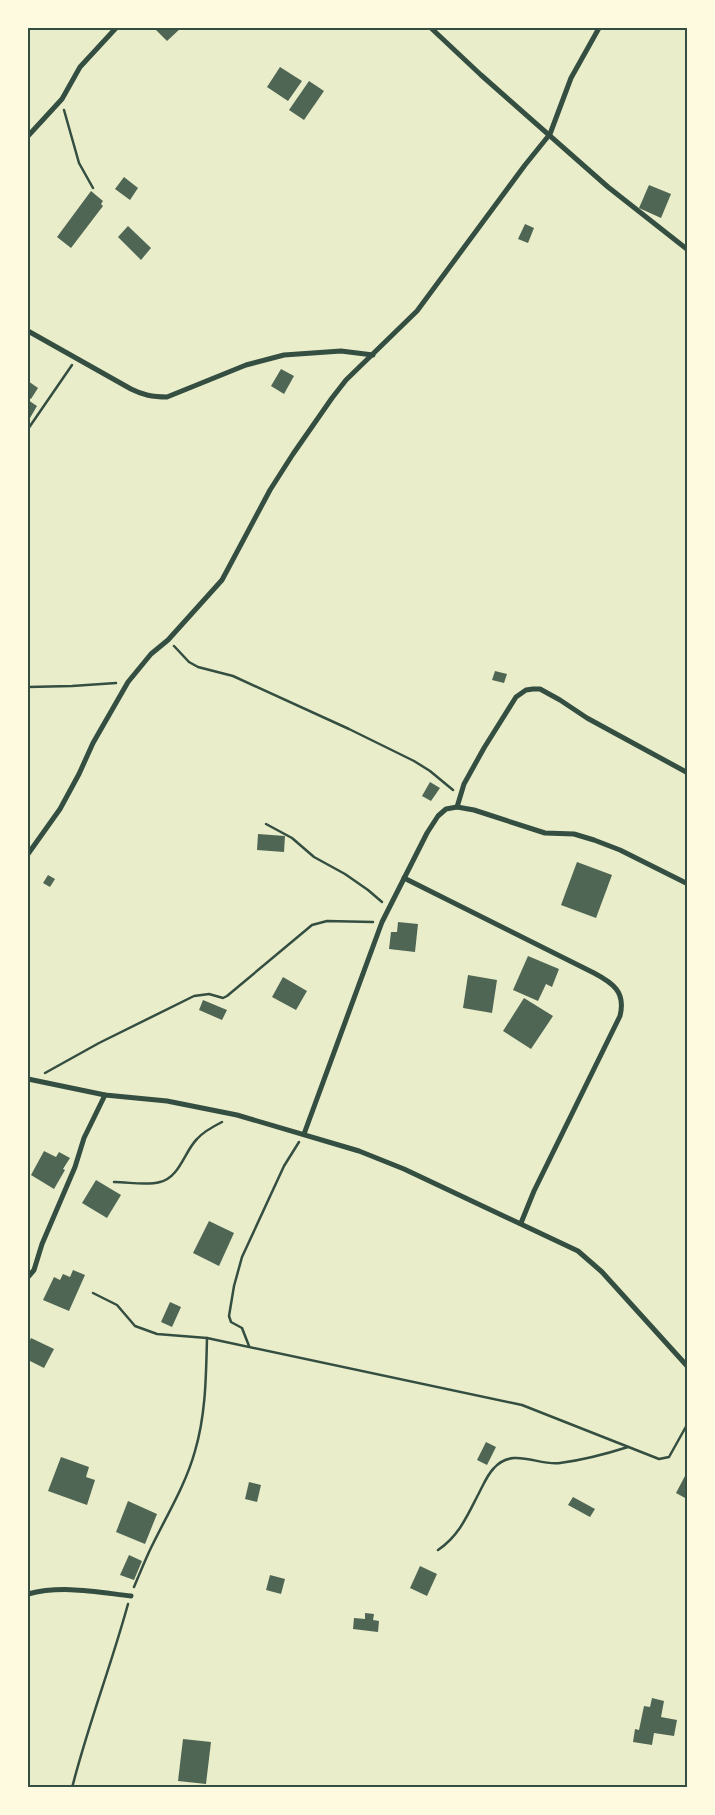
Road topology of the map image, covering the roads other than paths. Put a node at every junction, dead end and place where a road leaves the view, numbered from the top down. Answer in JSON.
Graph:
{"nodes":[{"id":1,"x":116,"y":28,"type":"edge"},
{"id":2,"x":431,"y":28,"type":"edge"},
{"id":3,"x":599,"y":28,"type":"edge"},
{"id":4,"x":550,"y":134,"type":"junction"},
{"id":5,"x":28,"y":136,"type":"edge"},
{"id":6,"x":688,"y":250,"type":"edge"},
{"id":7,"x":28,"y":330,"type":"edge"},
{"id":8,"x":373,"y":355,"type":"junction"},
{"id":9,"x":688,"y":773,"type":"edge"},
{"id":10,"x":457,"y":807,"type":"junction"},
{"id":11,"x":28,"y":854,"type":"edge"},
{"id":12,"x":404,"y":878,"type":"junction"},
{"id":13,"x":688,"y":884,"type":"edge"},
{"id":14,"x":30,"y":1079,"type":"edge"},
{"id":15,"x":105,"y":1095,"type":"junction"},
{"id":16,"x":304,"y":1134,"type":"junction"},
{"id":17,"x":520,"y":1223,"type":"junction"},
{"id":18,"x":28,"y":1277,"type":"edge"},
{"id":19,"x":688,"y":1367,"type":"edge"},
{"id":20,"x":28,"y":1594,"type":"edge"},
{"id":21,"x":130,"y":1596,"type":"road end"}],
"edges":[{"from":1,"to":5,"type":"street"},
{"from":2,"to":4,"type":"street"},
{"from":3,"to":4,"type":"street"},
{"from":4,"to":6,"type":"street"},
{"from":4,"to":8,"type":"street"},
{"from":7,"to":8,"type":"street"},
{"from":8,"to":11,"type":"street"},
{"from":9,"to":10,"type":"street"},
{"from":10,"to":12,"type":"street"},
{"from":10,"to":13,"type":"street"},
{"from":12,"to":16,"type":"street"},
{"from":12,"to":17,"type":"street"},
{"from":14,"to":15,"type":"street"},
{"from":15,"to":16,"type":"street"},
{"from":15,"to":18,"type":"street"},
{"from":16,"to":17,"type":"street"},
{"from":17,"to":19,"type":"street"},
{"from":20,"to":21,"type":"street"}]}
